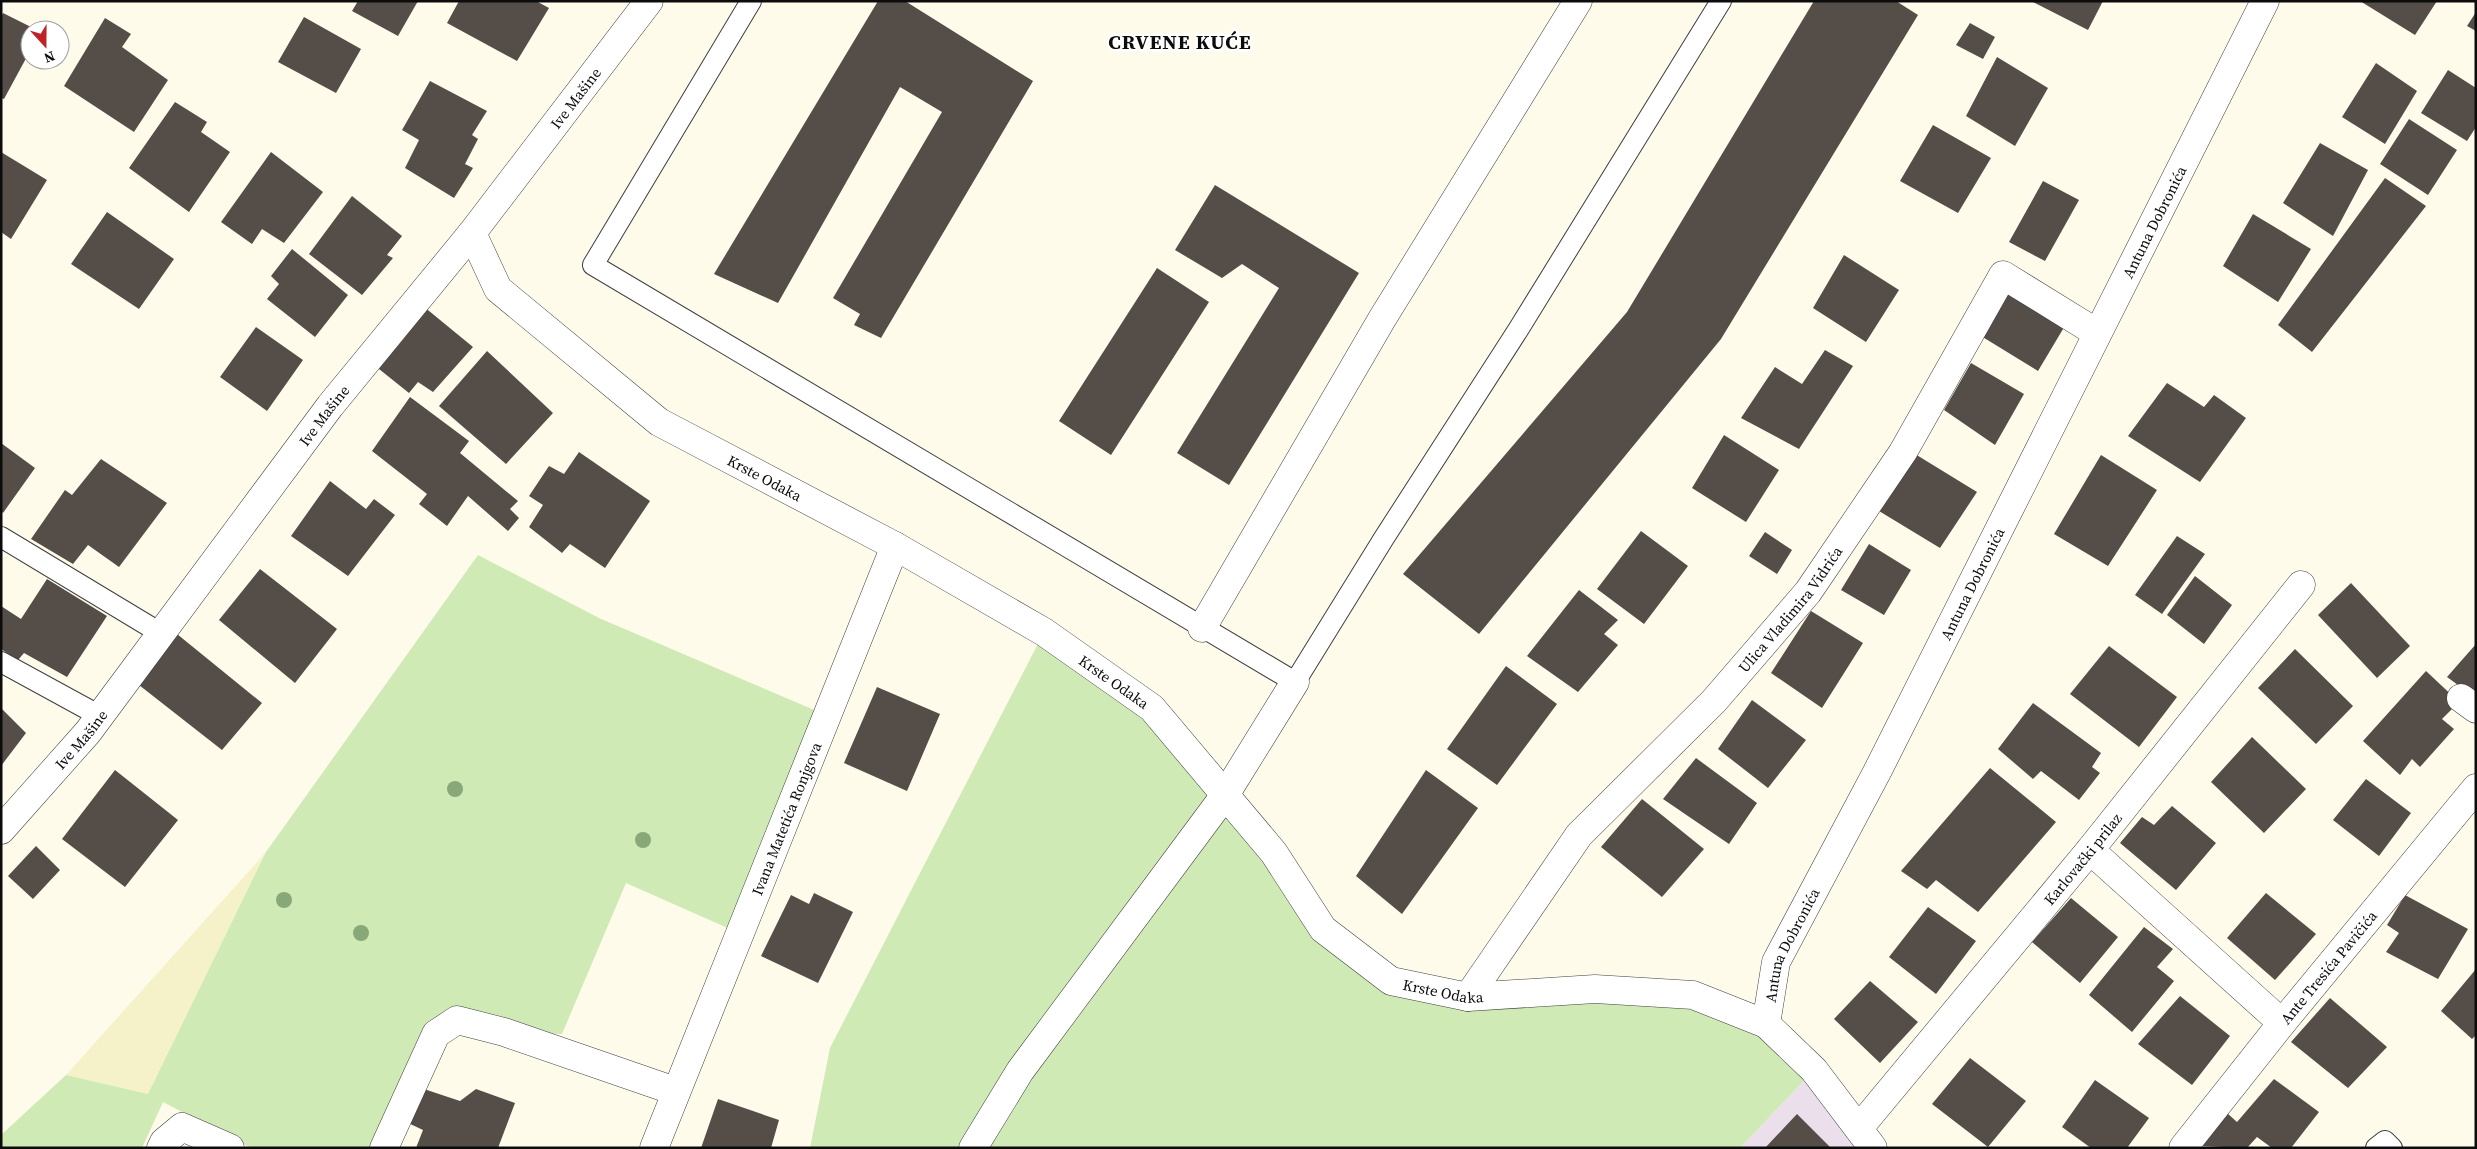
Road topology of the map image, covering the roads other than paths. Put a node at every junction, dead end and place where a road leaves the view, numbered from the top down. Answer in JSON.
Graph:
{"nodes":[{"id":1,"x":649,"y":1,"type":"edge"},
{"id":2,"x":752,"y":1,"type":"edge"},
{"id":3,"x":1578,"y":1,"type":"edge"},
{"id":4,"x":1721,"y":1,"type":"edge"},
{"id":5,"x":2265,"y":1,"type":"edge"},
{"id":6,"x":472,"y":234,"type":"junction"},
{"id":7,"x":2097,"y":333,"type":"junction"},
{"id":8,"x":1,"y":536,"type":"edge"},
{"id":9,"x":895,"y":546,"type":"junction"},
{"id":10,"x":2301,"y":585,"type":"dead end"},
{"id":11,"x":1202,"y":628,"type":"junction"},
{"id":12,"x":162,"y":634,"type":"junction"},
{"id":13,"x":1,"y":662,"type":"edge"},
{"id":14,"x":1295,"y":682,"type":"junction"},
{"id":15,"x":100,"y":716,"type":"junction"},
{"id":16,"x":2476,"y":788,"type":"edge"},
{"id":17,"x":1225,"y":795,"type":"junction"},
{"id":18,"x":1,"y":830,"type":"edge"},
{"id":19,"x":2090,"y":850,"type":"junction"},
{"id":20,"x":1468,"y":997,"type":"junction"},
{"id":21,"x":2282,"y":1023,"type":"junction"},
{"id":22,"x":1766,"y":1024,"type":"junction"},
{"id":23,"x":675,"y":1091,"type":"junction"},
{"id":24,"x":1866,"y":1138,"type":"edge"},
{"id":25,"x":162,"y":1148,"type":"edge"},
{"id":26,"x":230,"y":1148,"type":"edge"},
{"id":27,"x":384,"y":1148,"type":"edge"},
{"id":28,"x":654,"y":1148,"type":"edge"},
{"id":29,"x":973,"y":1148,"type":"edge"},
{"id":30,"x":2183,"y":1148,"type":"edge"},
{"id":31,"x":2376,"y":1148,"type":"edge"},
{"id":32,"x":2392,"y":1148,"type":"edge"}],
"edges":[{"from":1,"to":6,"type":"street","name":"Ive Mašine"},
{"from":2,"to":11,"type":"lane"},
{"from":3,"to":11,"type":"street"},
{"from":4,"to":14,"type":"lane"},
{"from":5,"to":7,"type":"street","name":"Antuna Dobronića"},
{"from":6,"to":9,"type":"street","name":"Krste Odaka"},
{"from":6,"to":12,"type":"street","name":"Ive Mašine"},
{"from":7,"to":20,"type":"street","name":"Ulica Vladimira Vidrića"},
{"from":7,"to":22,"type":"street","name":"Antuna Dobronića"},
{"from":8,"to":12,"type":"lane"},
{"from":9,"to":17,"type":"street","name":"Krste Odaka"},
{"from":9,"to":23,"type":"street","name":"Ivana Matetića Ronjgova"},
{"from":10,"to":19,"type":"street","name":"Karlovački prilaz"},
{"from":11,"to":14,"type":"lane"},
{"from":12,"to":15,"type":"street","name":"Ive Mašine"},
{"from":13,"to":15,"type":"lane"},
{"from":14,"to":17,"type":"street"},
{"from":15,"to":18,"type":"street","name":"Ive Mašine"},
{"from":16,"to":21,"type":"street","name":"Ante Tresića Pavičića"},
{"from":17,"to":20,"type":"street","name":"Krste Odaka"},
{"from":17,"to":29,"type":"street"},
{"from":19,"to":21,"type":"street"},
{"from":19,"to":24,"type":"street","name":"Karlovački prilaz"},
{"from":20,"to":22,"type":"street","name":"Krste Odaka"},
{"from":21,"to":30,"type":"street","name":"Ante Tresića Pavičića"},
{"from":22,"to":24,"type":"street","name":"Antuna Dobronića"},
{"from":23,"to":27,"type":"street"},
{"from":23,"to":28,"type":"street","name":"Ivana Matetića Ronjgova"},
{"from":25,"to":26,"type":"street"},
{"from":31,"to":32,"type":"lane"}]}
